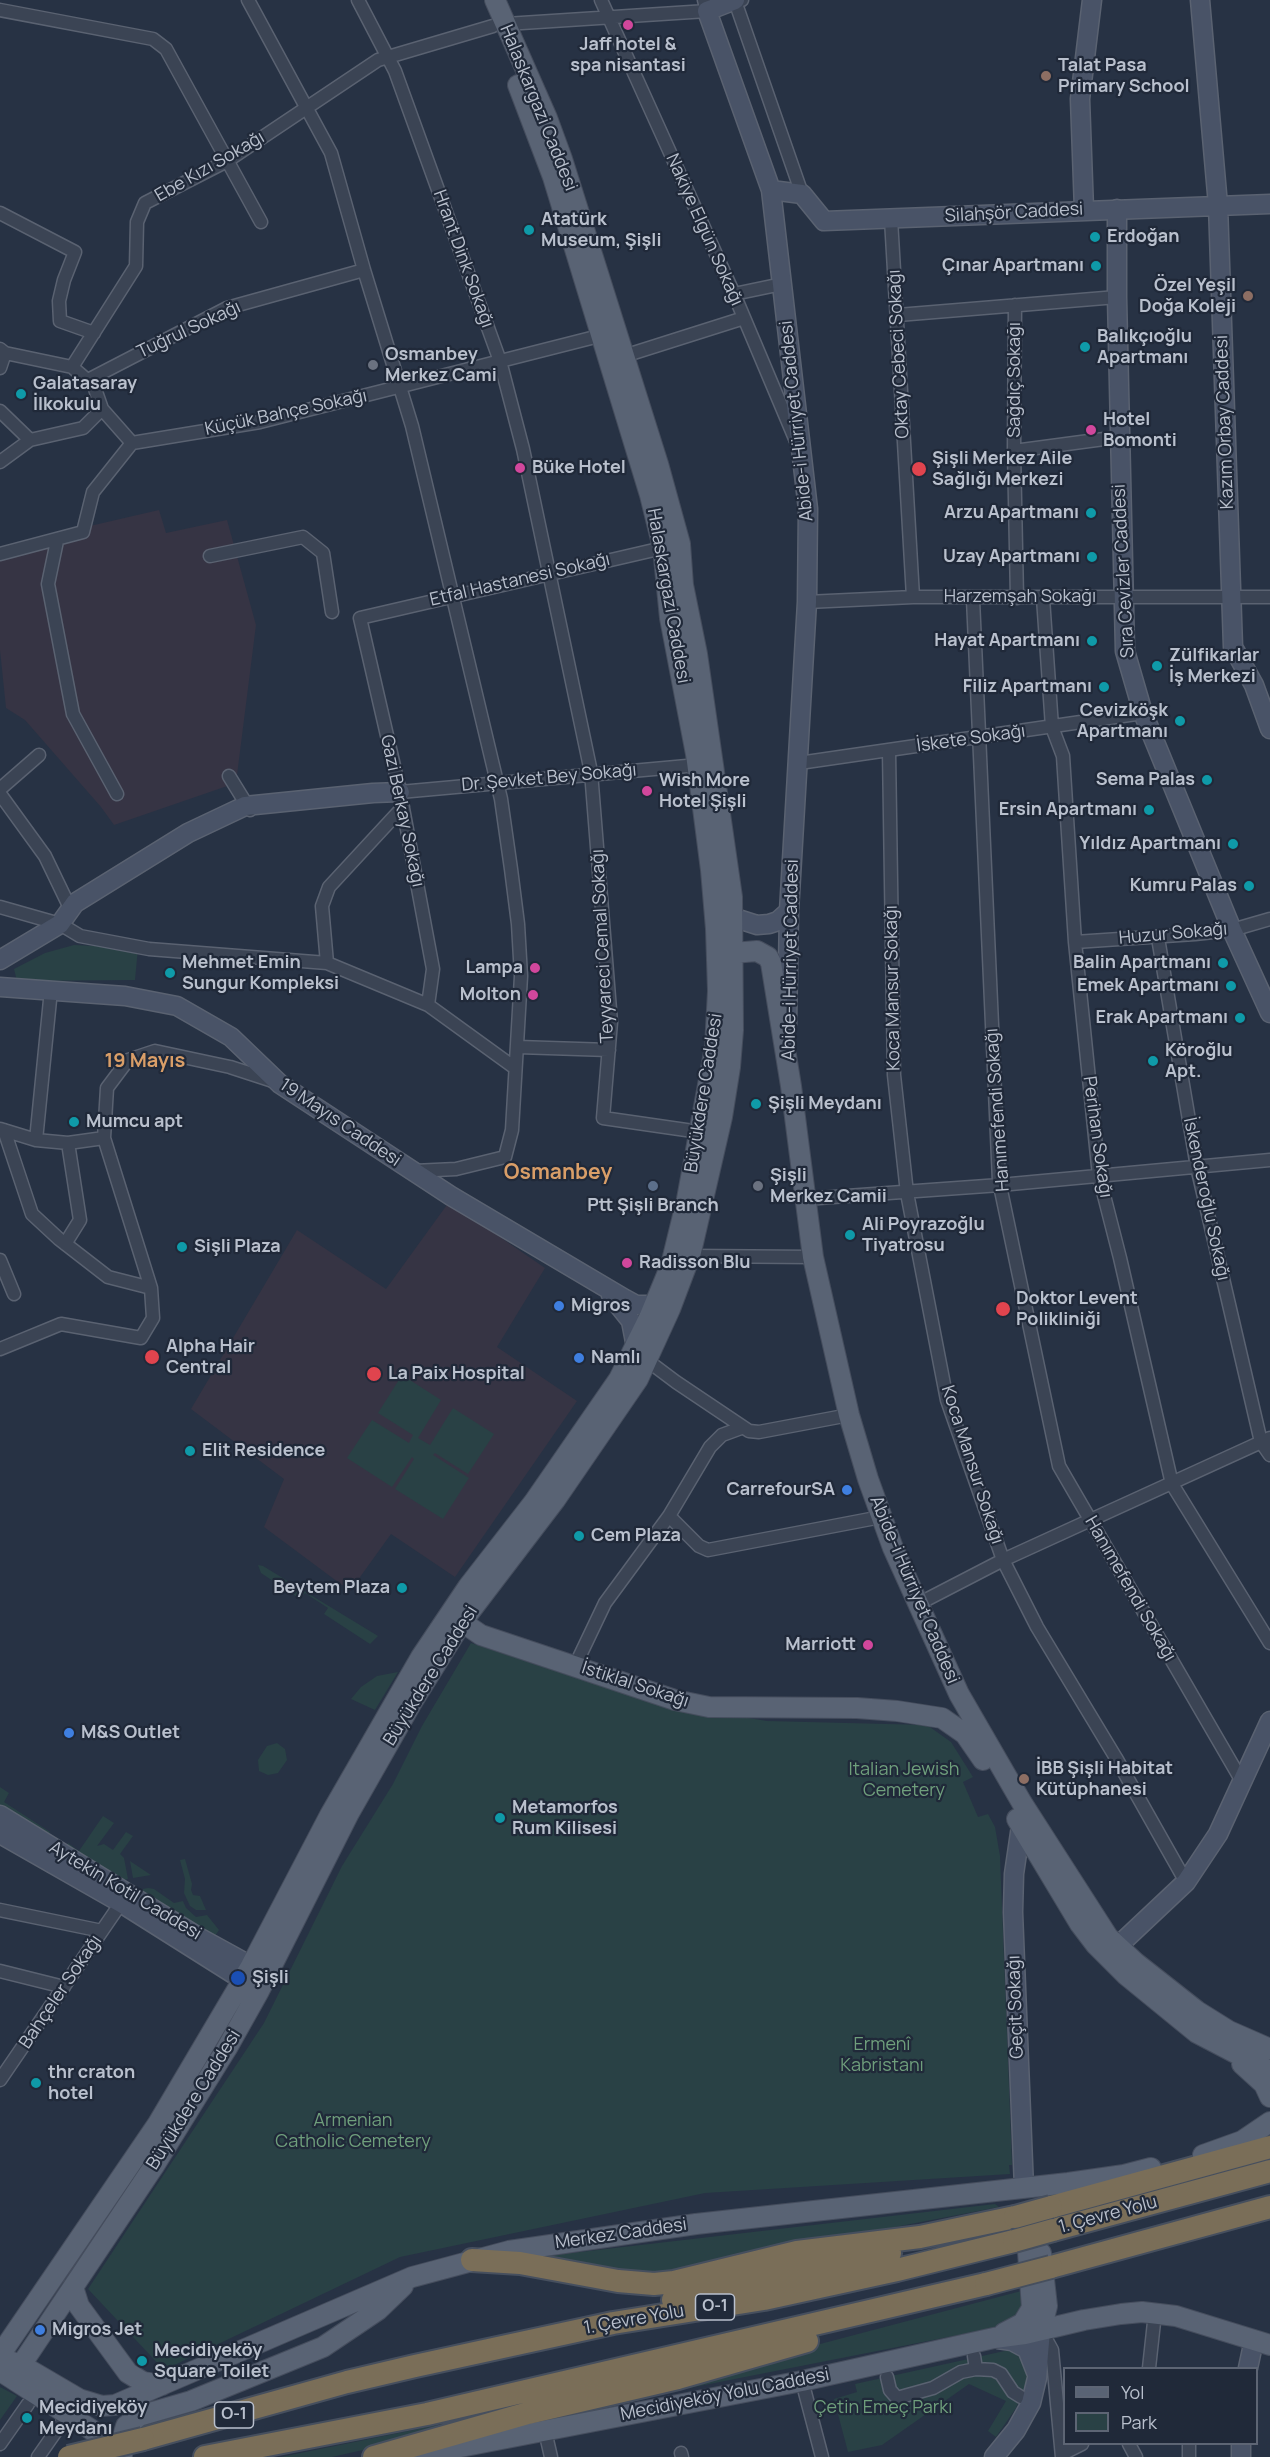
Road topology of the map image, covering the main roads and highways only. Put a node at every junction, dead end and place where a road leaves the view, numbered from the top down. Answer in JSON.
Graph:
{"nodes":[{"id":1,"x":482,"y":0,"type":"edge"},
{"id":2,"x":495,"y":0,"type":"edge"},
{"id":3,"x":499,"y":25,"type":"junction"},
{"id":4,"x":671,"y":546,"type":"junction"},
{"id":5,"x":711,"y":870,"type":"junction"},
{"id":6,"x":732,"y":917,"type":"junction"},
{"id":7,"x":733,"y":953,"type":"junction"},
{"id":8,"x":718,"y":967,"type":"junction"},
{"id":9,"x":642,"y":1354,"type":"junction"},
{"id":10,"x":468,"y":1587,"type":"junction"},
{"id":11,"x":462,"y":1622,"type":"junction"},
{"id":12,"x":959,"y":1694,"type":"junction"},
{"id":13,"x":924,"y":1714,"type":"junction"},
{"id":14,"x":1022,"y":1803,"type":"junction"},
{"id":15,"x":1021,"y":1826,"type":"junction"},
{"id":16,"x":1112,"y":1951,"type":"junction"},
{"id":17,"x":255,"y":1978,"type":"junction"},
{"id":18,"x":1220,"y":2045,"type":"junction"},
{"id":19,"x":1266,"y":2046,"type":"edge"},
{"id":20,"x":1270,"y":2071,"type":"edge"},
{"id":21,"x":1270,"y":2097,"type":"edge"},
{"id":22,"x":1269,"y":2127,"type":"edge"},
{"id":23,"x":1269,"y":2171,"type":"edge"},
{"id":24,"x":1068,"y":2183,"type":"junction"},
{"id":25,"x":1024,"y":2188,"type":"junction"},
{"id":26,"x":1270,"y":2207,"type":"edge"},
{"id":27,"x":1015,"y":2217,"type":"junction"},
{"id":28,"x":472,"y":2260,"type":"junction"},
{"id":29,"x":412,"y":2277,"type":"junction"},
{"id":30,"x":986,"y":2284,"type":"junction"},
{"id":31,"x":73,"y":2286,"type":"junction"},
{"id":32,"x":1047,"y":2300,"type":"junction"},
{"id":33,"x":1084,"y":2320,"type":"junction"},
{"id":34,"x":1041,"y":2330,"type":"junction"},
{"id":35,"x":576,"y":2331,"type":"junction"},
{"id":36,"x":994,"y":2338,"type":"junction"},
{"id":37,"x":1262,"y":2342,"type":"edge"},
{"id":38,"x":0,"y":2355,"type":"edge"},
{"id":39,"x":0,"y":2361,"type":"edge"},
{"id":40,"x":21,"y":2365,"type":"junction"},
{"id":41,"x":0,"y":2368,"type":"edge"},
{"id":42,"x":162,"y":2385,"type":"junction"},
{"id":43,"x":123,"y":2455,"type":"edge"},
{"id":44,"x":72,"y":2457,"type":"edge"},
{"id":45,"x":205,"y":2457,"type":"edge"},
{"id":46,"x":374,"y":2457,"type":"edge"},
{"id":47,"x":408,"y":2457,"type":"edge"}],
"edges":[{"from":1,"to":3,"type":"main road","name":"Halaskargazi Caddesi"},
{"from":2,"to":3,"type":"main road","name":"Halaskargazi Caddesi"},
{"from":3,"to":4,"type":"main road","name":"Halaskargazi Caddesi"},
{"from":3,"to":4,"type":"main road","name":"Halaskargazi Caddesi"},
{"from":4,"to":5,"type":"main road","name":"Halaskargazi Caddesi"},
{"from":4,"to":6,"type":"main road","name":"Halaskargazi Caddesi"},
{"from":5,"to":6,"type":"main road"},
{"from":5,"to":8,"type":"main road","name":"Halaskargazi Caddesi"},
{"from":6,"to":7,"type":"main road","name":"Halaskargazi Caddesi"},
{"from":7,"to":8,"type":"main road"},
{"from":7,"to":9,"type":"main road","name":"Büyükdere Caddesi"},
{"from":7,"to":12,"type":"main road","name":"Abide-i Hürriyet Caddesi"},
{"from":8,"to":9,"type":"main road","name":"Büyükdere Caddesi"},
{"from":9,"to":10,"type":"main road","name":"Büyükdere Caddesi"},
{"from":9,"to":11,"type":"main road","name":"Büyükdere Caddesi"},
{"from":10,"to":11,"type":"main road"},
{"from":10,"to":17,"type":"main road","name":"Büyükdere Caddesi"},
{"from":11,"to":13,"type":"main road","name":"İstiklal Sokağı"},
{"from":11,"to":17,"type":"main road","name":"Büyükdere Caddesi"},
{"from":12,"to":13,"type":"main road"},
{"from":12,"to":14,"type":"main road","name":"Abide-i Hürriyet Caddesi"},
{"from":13,"to":15,"type":"main road","name":"Abide-i Hürriyet Caddesi"},
{"from":14,"to":15,"type":"main road"},
{"from":14,"to":16,"type":"main road","name":"Abide-i Hürriyet Caddesi"},
{"from":15,"to":16,"type":"main road","name":"Abide-i Hürriyet Caddesi"},
{"from":16,"to":18,"type":"main road","name":"Abide-i Hürriyet Caddesi"},
{"from":16,"to":19,"type":"main road","name":"Abide-i Hürriyet Caddesi"},
{"from":17,"to":31,"type":"main road","name":"Büyükdere Caddesi"},
{"from":17,"to":38,"type":"main road","name":"Büyükdere Caddesi"},
{"from":18,"to":20,"type":"main road","name":"Abide-i Hürriyet Caddesi"},
{"from":18,"to":21,"type":"main road"},
{"from":22,"to":24,"type":"main road","name":"Merkez Caddesi"},
{"from":22,"to":27,"type":"highway","bridge":true},
{"from":23,"to":35,"type":"highway","name":"1. Çevre Yolu","number":"O-1","bridge":true},
{"from":24,"to":25,"type":"main road","name":"Merkez Caddesi"},
{"from":24,"to":32,"type":"main road"},
{"from":25,"to":28,"type":"main road","name":"Merkez Caddesi"},
{"from":25,"to":36,"type":"main road"},
{"from":26,"to":30,"type":"highway","name":"1. Çevre Yolu","number":"O-1","bridge":true},
{"from":27,"to":28,"type":"highway"},
{"from":27,"to":35,"type":"highway"},
{"from":28,"to":29,"type":"main road","name":"Merkez Caddesi"},
{"from":29,"to":42,"type":"main road","name":"Merkez Caddesi"},
{"from":29,"to":43,"type":"main road"},
{"from":30,"to":45,"type":"highway","name":"1. Çevre Yolu","number":"O-1"},
{"from":30,"to":46,"type":"highway"},
{"from":31,"to":40,"type":"main road","name":"Büyükdere Caddesi"},
{"from":31,"to":42,"type":"main road"},
{"from":32,"to":33,"type":"main road"},
{"from":32,"to":34,"type":"main road"},
{"from":33,"to":34,"type":"main road","name":"Mecidiyeköy Yolu Caddesi"},
{"from":33,"to":37,"type":"main road","name":"Mecidiyeköy Yolu Caddesi"},
{"from":34,"to":36,"type":"main road","name":"Mecidiyeköy Yolu Caddesi"},
{"from":35,"to":44,"type":"highway","name":"1. Çevre Yolu","number":"O-1","bridge":true},
{"from":36,"to":47,"type":"main road","name":"Mecidiyeköy Yolu Caddesi"},
{"from":39,"to":40,"type":"main road","name":"Merkez Caddesi"},
{"from":40,"to":42,"type":"main road","name":"Merkez Caddesi"},
{"from":41,"to":43,"type":"main road"}]}
